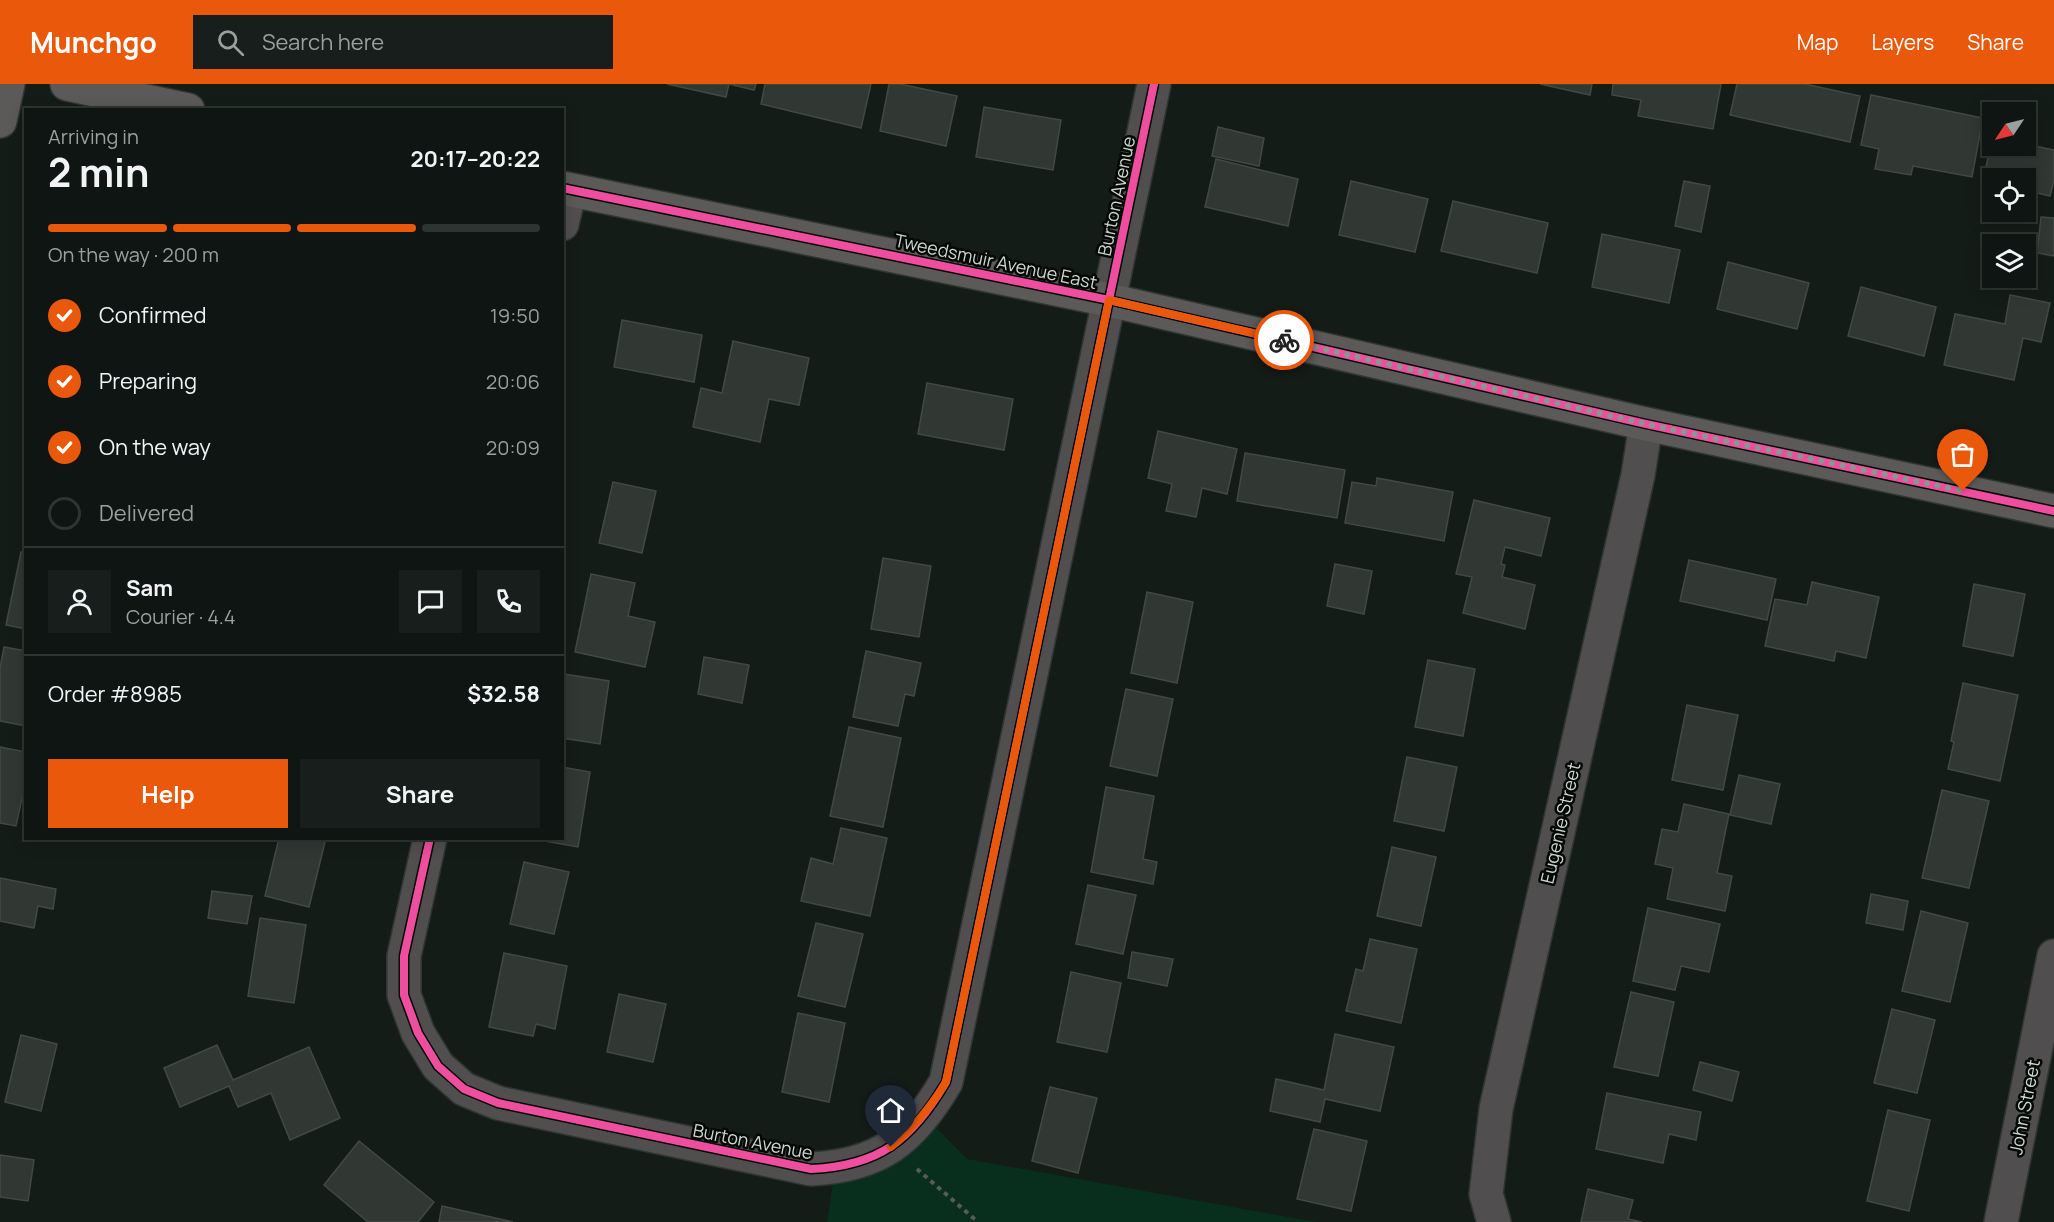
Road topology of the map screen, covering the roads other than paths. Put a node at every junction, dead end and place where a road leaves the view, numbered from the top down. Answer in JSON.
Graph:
{"nodes":[{"id":1,"x":8,"y":84,"type":"edge"},
{"id":2,"x":67,"y":84,"type":"edge"},
{"id":3,"x":1154,"y":84,"type":"edge"},
{"id":4,"x":179,"y":108,"type":"edge"},
{"id":5,"x":0,"y":121,"type":"edge"},
{"id":6,"x":566,"y":189,"type":"edge"},
{"id":7,"x":564,"y":206,"type":"edge"},
{"id":8,"x":1109,"y":300,"type":"junction"},
{"id":9,"x":1646,"y":424,"type":"junction"},
{"id":10,"x":2054,"y":511,"type":"edge"},
{"id":11,"x":430,"y":840,"type":"edge"},
{"id":12,"x":2054,"y":956,"type":"edge"},
{"id":13,"x":1494,"y":1222,"type":"edge"},
{"id":14,"x":2001,"y":1222,"type":"edge"}],
"edges":[{"from":1,"to":5,"type":"street"},
{"from":2,"to":4,"type":"street"},
{"from":3,"to":8,"type":"street","name":"Burton Avenue"},
{"from":6,"to":7,"type":"street"},
{"from":6,"to":8,"type":"street","name":"Tweedsmuir Avenue East"},
{"from":8,"to":9,"type":"street","name":"Tweedsmuir Avenue East"},
{"from":8,"to":11,"type":"street","name":"Burton Avenue"},
{"from":9,"to":10,"type":"street","name":"Tweedsmuir Avenue East"},
{"from":9,"to":13,"type":"street","name":"Eugenie Street"},
{"from":12,"to":14,"type":"street","name":"John Street"}]}
